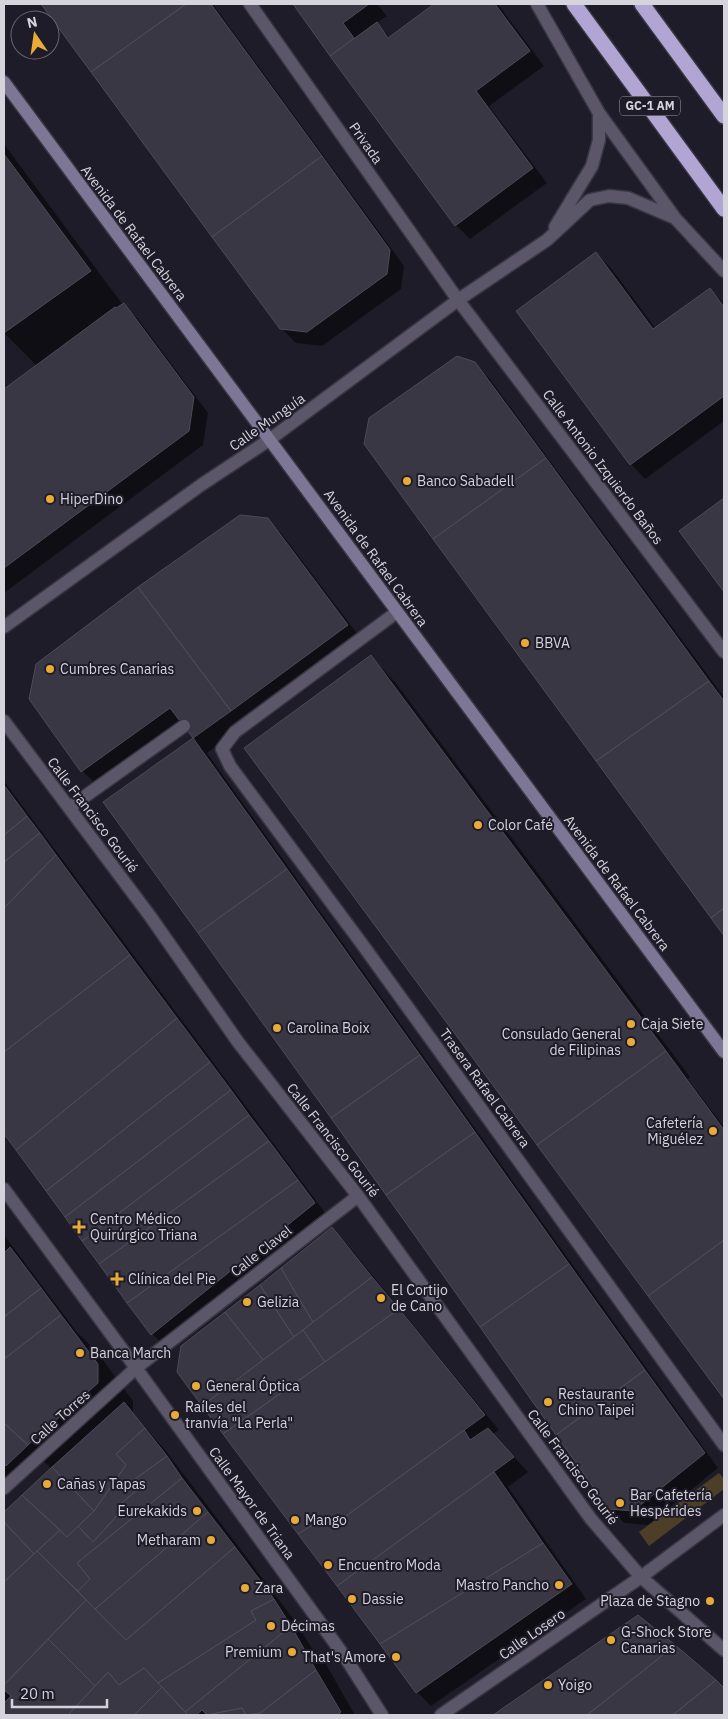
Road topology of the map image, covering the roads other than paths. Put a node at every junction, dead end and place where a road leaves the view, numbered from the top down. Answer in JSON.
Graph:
{"nodes":[{"id":1,"x":250,"y":4,"type":"edge"},
{"id":2,"x":537,"y":4,"type":"edge"},
{"id":3,"x":574,"y":4,"type":"edge"},
{"id":4,"x":642,"y":4,"type":"edge"},
{"id":5,"x":4,"y":82,"type":"edge"},
{"id":6,"x":599,"y":113,"type":"junction"},
{"id":7,"x":724,"y":116,"type":"edge"},
{"id":8,"x":724,"y":209,"type":"edge"},
{"id":9,"x":675,"y":218,"type":"junction"},
{"id":10,"x":547,"y":240,"type":"junction"},
{"id":11,"x":724,"y":271,"type":"edge"},
{"id":12,"x":458,"y":300,"type":"junction"},
{"id":13,"x":269,"y":440,"type":"junction"},
{"id":14,"x":397,"y":612,"type":"junction"},
{"id":15,"x":4,"y":627,"type":"edge"},
{"id":16,"x":724,"y":652,"type":"edge"},
{"id":17,"x":4,"y":721,"type":"edge"},
{"id":18,"x":184,"y":726,"type":"dead end"},
{"id":19,"x":70,"y":808,"type":"junction"},
{"id":20,"x":724,"y":1052,"type":"edge"},
{"id":21,"x":4,"y":1189,"type":"edge"},
{"id":22,"x":358,"y":1196,"type":"junction"},
{"id":23,"x":136,"y":1368,"type":"junction"},
{"id":24,"x":724,"y":1445,"type":"edge"},
{"id":25,"x":4,"y":1488,"type":"edge"},
{"id":26,"x":724,"y":1515,"type":"edge"},
{"id":27,"x":641,"y":1577,"type":"junction"},
{"id":28,"x":724,"y":1650,"type":"edge"},
{"id":29,"x":382,"y":1715,"type":"edge"},
{"id":30,"x":441,"y":1715,"type":"edge"}],
"edges":[{"from":1,"to":12,"type":"street","name":"Privada"},
{"from":2,"to":6,"type":"street"},
{"from":3,"to":8,"type":"highway","number":"GC-1 AM"},
{"from":4,"to":7,"type":"highway"},
{"from":5,"to":13,"type":"street","name":"Avenida de Rafael Cabrera"},
{"from":6,"to":9,"type":"street"},
{"from":6,"to":10,"type":"street"},
{"from":9,"to":10,"type":"street","name":"Calle Munguía"},
{"from":9,"to":11,"type":"street"},
{"from":10,"to":12,"type":"street","name":"Calle Munguía"},
{"from":12,"to":13,"type":"street","name":"Calle Munguía"},
{"from":12,"to":16,"type":"street","name":"Calle Antonio Izquierdo Baños"},
{"from":13,"to":14,"type":"street","name":"Avenida de Rafael Cabrera"},
{"from":13,"to":15,"type":"street","name":"Calle Munguía"},
{"from":14,"to":20,"type":"street","name":"Avenida de Rafael Cabrera"},
{"from":14,"to":24,"type":"street","name":"Trasera Rafael Cabrera"},
{"from":17,"to":19,"type":"street","name":"Calle Francisco Gourié"},
{"from":18,"to":19,"type":"street"},
{"from":19,"to":22,"type":"street","name":"Calle Francisco Gourié"},
{"from":21,"to":23,"type":"street","name":"Calle Mayor de Triana"},
{"from":22,"to":23,"type":"street","name":"Calle Clavel"},
{"from":22,"to":27,"type":"street","name":"Calle Francisco Gourié"},
{"from":23,"to":25,"type":"street","name":"Calle Torres"},
{"from":23,"to":29,"type":"street","name":"Calle Mayor de Triana"},
{"from":26,"to":27,"type":"street","name":"Calle Losero"},
{"from":27,"to":28,"type":"street","name":"Calle Francisco Gourié"},
{"from":27,"to":30,"type":"street","name":"Calle Losero"}]}
